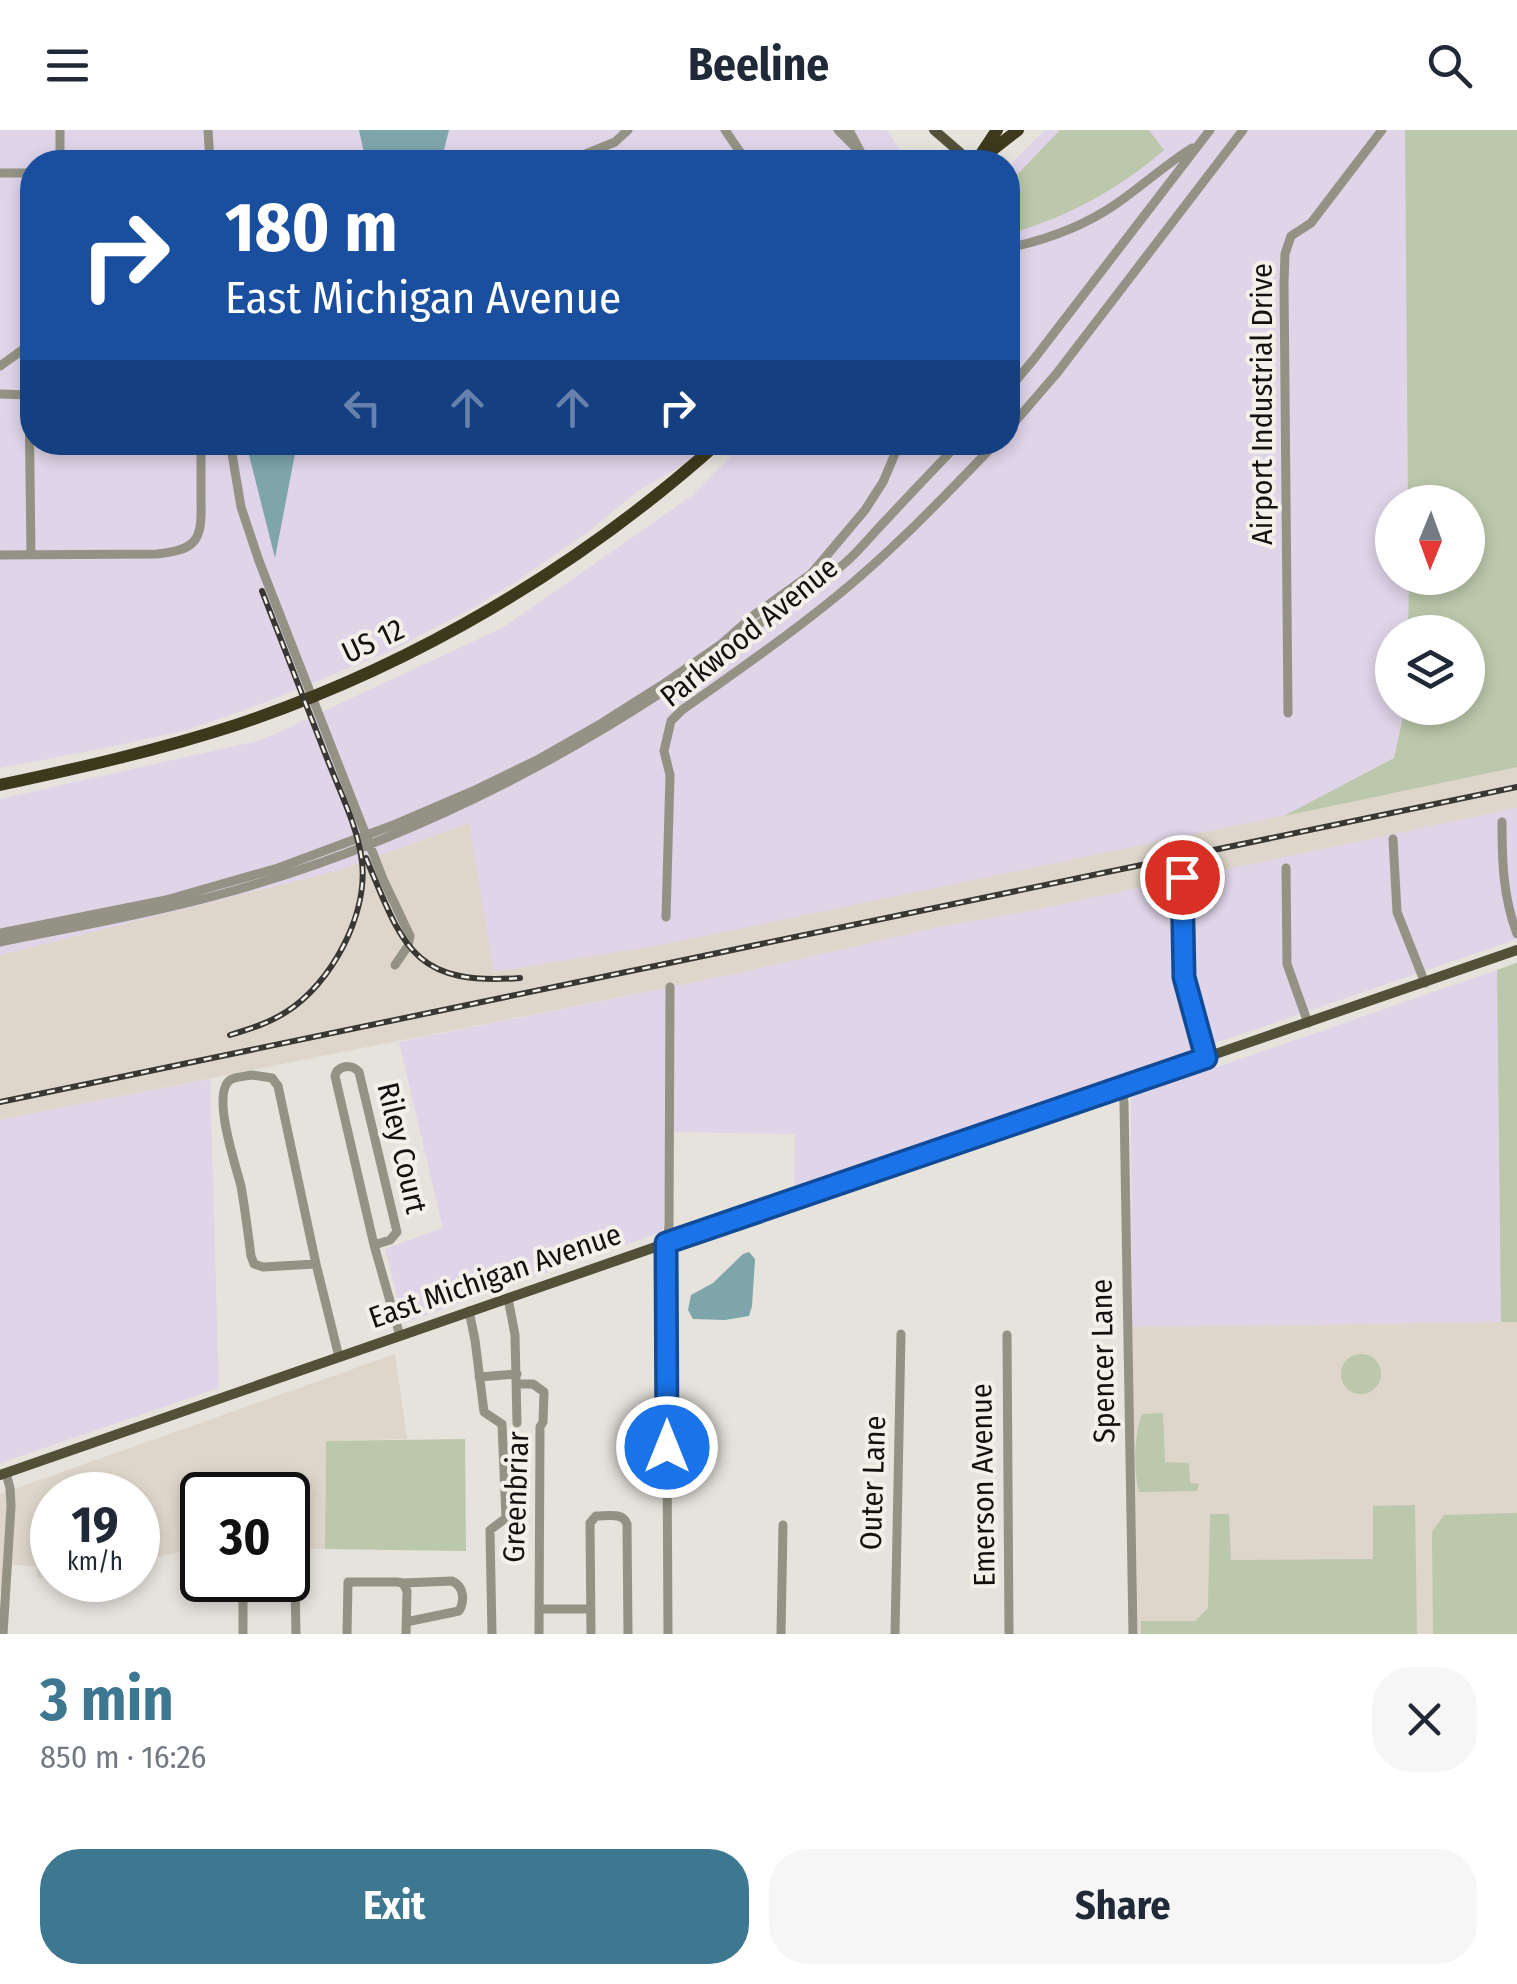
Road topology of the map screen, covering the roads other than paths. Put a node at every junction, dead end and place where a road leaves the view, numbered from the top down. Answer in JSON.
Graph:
{"nodes":[{"id":1,"x":628,"y":130,"type":"edge"},
{"id":2,"x":838,"y":130,"type":"edge"},
{"id":3,"x":934,"y":130,"type":"edge"},
{"id":4,"x":1018,"y":130,"type":"edge"},
{"id":5,"x":1210,"y":130,"type":"edge"},
{"id":6,"x":1244,"y":130,"type":"edge"},
{"id":7,"x":1382,"y":130,"type":"edge"},
{"id":8,"x":1200,"y":143,"type":"junction"},
{"id":9,"x":595,"y":150,"type":"edge"},
{"id":10,"x":859,"y":150,"type":"edge"},
{"id":11,"x":960,"y":150,"type":"edge"},
{"id":12,"x":991,"y":150,"type":"edge"},
{"id":13,"x":1020,"y":245,"type":"edge"},
{"id":14,"x":1020,"y":375,"type":"edge"},
{"id":15,"x":1020,"y":416,"type":"edge"},
{"id":16,"x":30,"y":455,"type":"edge"},
{"id":17,"x":201,"y":455,"type":"edge"},
{"id":18,"x":232,"y":455,"type":"edge"},
{"id":19,"x":703,"y":455,"type":"edge"},
{"id":20,"x":894,"y":455,"type":"edge"},
{"id":21,"x":948,"y":455,"type":"edge"},
{"id":22,"x":984,"y":455,"type":"edge"},
{"id":23,"x":0,"y":555,"type":"edge"},
{"id":24,"x":31,"y":555,"type":"junction"},
{"id":25,"x":1288,"y":713,"type":"dead end"},
{"id":26,"x":0,"y":784,"type":"edge"},
{"id":27,"x":1502,"y":822,"type":"dead end"},
{"id":28,"x":398,"y":828,"type":"junction"},
{"id":29,"x":1393,"y":839,"type":"dead end"},
{"id":30,"x":323,"y":857,"type":"junction"},
{"id":31,"x":1286,"y":868,"type":"dead end"},
{"id":32,"x":1182,"y":877,"type":"dead end"},
{"id":33,"x":666,"y":917,"type":"dead end"},
{"id":34,"x":0,"y":933,"type":"edge"},
{"id":35,"x":1517,"y":934,"type":"edge"},
{"id":36,"x":0,"y":942,"type":"edge"},
{"id":37,"x":1517,"y":950,"type":"edge"},
{"id":38,"x":394,"y":965,"type":"dead end"},
{"id":39,"x":1425,"y":982,"type":"junction"},
{"id":40,"x":670,"y":987,"type":"dead end"},
{"id":41,"x":1308,"y":1024,"type":"junction"},
{"id":42,"x":1206,"y":1058,"type":"junction"},
{"id":43,"x":1122,"y":1087,"type":"junction"},
{"id":44,"x":666,"y":1243,"type":"junction"},
{"id":45,"x":374,"y":1245,"type":"junction"},
{"id":46,"x":316,"y":1264,"type":"junction"},
{"id":47,"x":508,"y":1298,"type":"junction"},
{"id":48,"x":469,"y":1312,"type":"junction"},
{"id":49,"x":902,"y":1334,"type":"dead end"},
{"id":50,"x":1006,"y":1335,"type":"dead end"},
{"id":51,"x":400,"y":1336,"type":"junction"},
{"id":52,"x":339,"y":1357,"type":"junction"},
{"id":53,"x":478,"y":1377,"type":"junction"},
{"id":54,"x":517,"y":1379,"type":"junction"},
{"id":55,"x":516,"y":1423,"type":"junction"},
{"id":56,"x":502,"y":1424,"type":"junction"},
{"id":57,"x":540,"y":1427,"type":"junction"},
{"id":58,"x":3,"y":1474,"type":"edge"},
{"id":59,"x":783,"y":1525,"type":"dead end"},
{"id":60,"x":403,"y":1583,"type":"junction"},
{"id":61,"x":538,"y":1609,"type":"junction"},
{"id":62,"x":590,"y":1609,"type":"junction"},
{"id":63,"x":406,"y":1622,"type":"junction"},
{"id":64,"x":3,"y":1634,"type":"edge"},
{"id":65,"x":243,"y":1634,"type":"edge"},
{"id":66,"x":296,"y":1634,"type":"edge"},
{"id":67,"x":347,"y":1634,"type":"edge"},
{"id":68,"x":406,"y":1634,"type":"edge"},
{"id":69,"x":492,"y":1634,"type":"edge"},
{"id":70,"x":538,"y":1634,"type":"edge"},
{"id":71,"x":590,"y":1634,"type":"edge"},
{"id":72,"x":628,"y":1634,"type":"edge"},
{"id":73,"x":668,"y":1634,"type":"edge"},
{"id":74,"x":781,"y":1634,"type":"edge"},
{"id":75,"x":894,"y":1634,"type":"edge"},
{"id":76,"x":1009,"y":1634,"type":"edge"},
{"id":77,"x":1132,"y":1634,"type":"edge"}],
"edges":[{"from":1,"to":9,"type":"street"},
{"from":2,"to":10,"type":"street"},
{"from":3,"to":11,"type":"main road"},
{"from":4,"to":12,"type":"highway"},
{"from":5,"to":8,"type":"street"},
{"from":6,"to":15,"type":"street"},
{"from":7,"to":25,"type":"street","name":"Airport Industrial Drive"},
{"from":8,"to":13,"type":"street"},
{"from":8,"to":14,"type":"street"},
{"from":16,"to":24,"type":"street"},
{"from":17,"to":24,"type":"street"},
{"from":18,"to":38,"type":"street"},
{"from":19,"to":26,"type":"highway","name":"US 12","number":"US 12"},
{"from":20,"to":28,"type":"street"},
{"from":21,"to":28,"type":"street"},
{"from":22,"to":33,"type":"street","name":"Parkwood Avenue"},
{"from":23,"to":24,"type":"street"},
{"from":27,"to":35,"type":"street"},
{"from":28,"to":30,"type":"street"},
{"from":29,"to":39,"type":"street"},
{"from":30,"to":34,"type":"street"},
{"from":30,"to":36,"type":"street"},
{"from":31,"to":41,"type":"street"},
{"from":32,"to":42,"type":"street"},
{"from":37,"to":39,"type":"main road","name":"East Michigan Avenue"},
{"from":39,"to":41,"type":"main road","name":"East Michigan Avenue"},
{"from":40,"to":44,"type":"street"},
{"from":41,"to":42,"type":"main road","name":"East Michigan Avenue"},
{"from":42,"to":43,"type":"main road","name":"East Michigan Avenue"},
{"from":43,"to":44,"type":"main road","name":"East Michigan Avenue"},
{"from":43,"to":77,"type":"street","name":"Spencer Lane"},
{"from":44,"to":47,"type":"main road","name":"East Michigan Avenue"},
{"from":44,"to":73,"type":"street"},
{"from":45,"to":45,"type":"street","name":"Riley Court"},
{"from":45,"to":51,"type":"street","name":"Riley Court"},
{"from":46,"to":46,"type":"street"},
{"from":46,"to":52,"type":"street"},
{"from":47,"to":48,"type":"main road","name":"East Michigan Avenue"},
{"from":47,"to":54,"type":"street"},
{"from":48,"to":51,"type":"main road","name":"East Michigan Avenue"},
{"from":48,"to":53,"type":"street"},
{"from":49,"to":75,"type":"street","name":"Outer Lane"},
{"from":50,"to":76,"type":"street","name":"Emerson Avenue"},
{"from":51,"to":52,"type":"main road","name":"East Michigan Avenue"},
{"from":52,"to":58,"type":"main road","name":"East Michigan Avenue"},
{"from":53,"to":54,"type":"street"},
{"from":53,"to":56,"type":"street"},
{"from":54,"to":55,"type":"street"},
{"from":54,"to":57,"type":"street","name":"Greenbriar"},
{"from":55,"to":56,"type":"street"},
{"from":55,"to":57,"type":"street"},
{"from":56,"to":69,"type":"street"},
{"from":57,"to":61,"type":"street","name":"Greenbriar"},
{"from":58,"to":64,"type":"street"},
{"from":59,"to":74,"type":"street"},
{"from":60,"to":63,"type":"street"},
{"from":60,"to":63,"type":"street"},
{"from":60,"to":67,"type":"street"},
{"from":61,"to":62,"type":"street"},
{"from":61,"to":70,"type":"street","name":"Greenbriar"},
{"from":62,"to":71,"type":"street"},
{"from":62,"to":72,"type":"street"},
{"from":63,"to":68,"type":"street"},
{"from":65,"to":66,"type":"street"}]}
